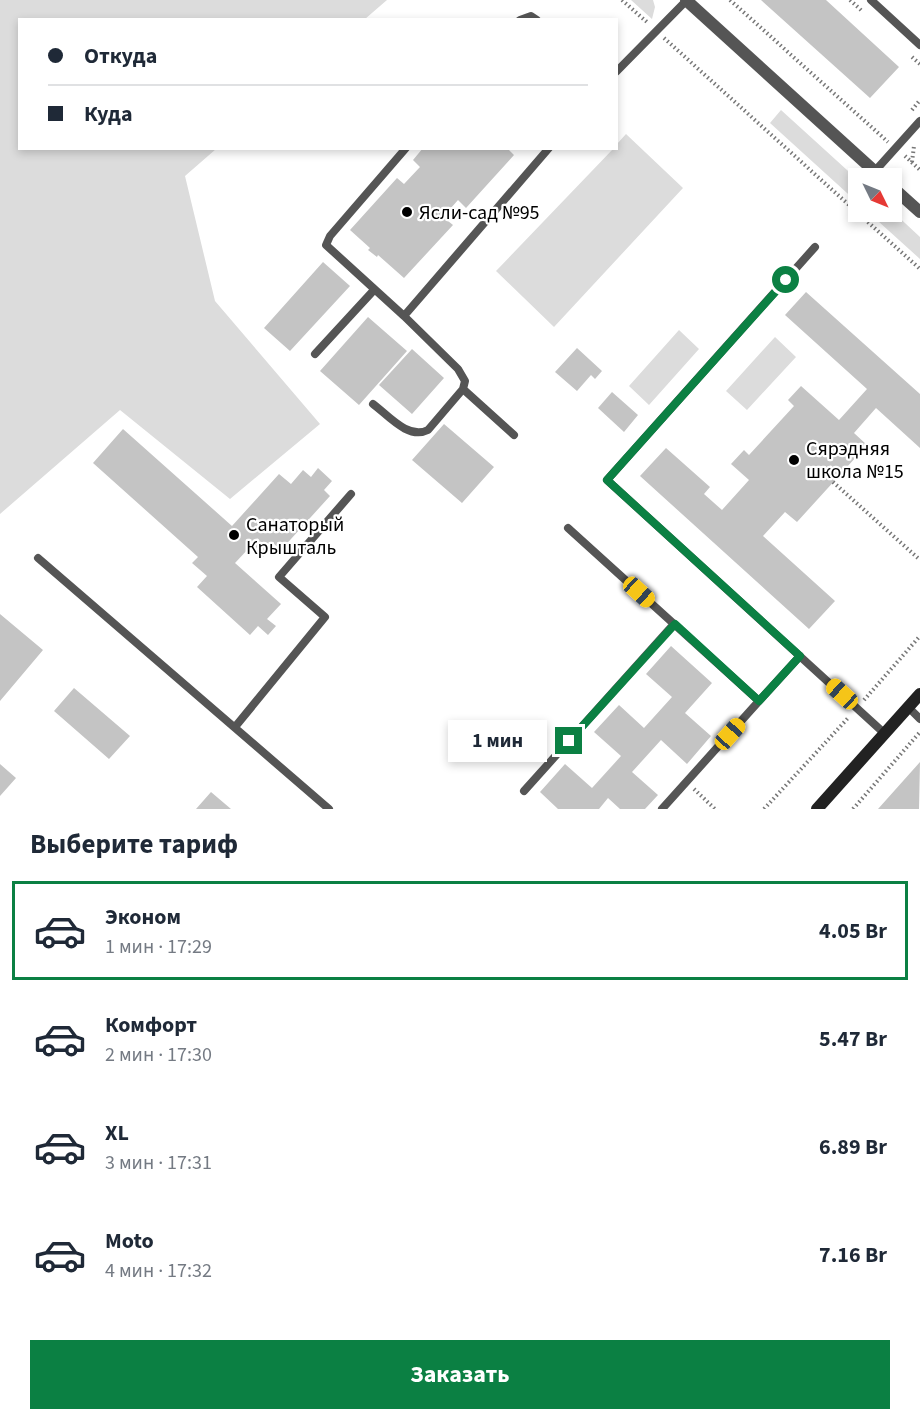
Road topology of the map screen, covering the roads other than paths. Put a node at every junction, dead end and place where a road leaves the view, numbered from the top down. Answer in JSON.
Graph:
{"nodes":[{"id":1,"x":686,"y":0,"type":"edge"},
{"id":2,"x":871,"y":0,"type":"edge"},
{"id":3,"x":920,"y":45,"type":"edge"},
{"id":4,"x":618,"y":70,"type":"edge"},
{"id":5,"x":920,"y":121,"type":"edge"},
{"id":6,"x":404,"y":150,"type":"edge"},
{"id":7,"x":547,"y":150,"type":"edge"},
{"id":8,"x":871,"y":168,"type":"edge"},
{"id":9,"x":884,"y":168,"type":"edge"},
{"id":10,"x":902,"y":196,"type":"edge"},
{"id":11,"x":920,"y":212,"type":"edge"},
{"id":12,"x":815,"y":247,"type":"dead end"},
{"id":13,"x":374,"y":290,"type":"junction"},
{"id":14,"x":404,"y":316,"type":"junction"},
{"id":15,"x":315,"y":354,"type":"dead end"},
{"id":16,"x":463,"y":389,"type":"junction"},
{"id":17,"x":373,"y":404,"type":"dead end"},
{"id":18,"x":514,"y":435,"type":"dead end"},
{"id":19,"x":351,"y":494,"type":"dead end"},
{"id":20,"x":568,"y":528,"type":"dead end"},
{"id":21,"x":38,"y":558,"type":"dead end"},
{"id":22,"x":675,"y":624,"type":"junction"},
{"id":23,"x":800,"y":656,"type":"junction"},
{"id":24,"x":920,"y":694,"type":"edge"},
{"id":25,"x":759,"y":701,"type":"junction"},
{"id":26,"x":908,"y":707,"type":"junction"},
{"id":27,"x":920,"y":719,"type":"edge"},
{"id":28,"x":235,"y":727,"type":"junction"},
{"id":29,"x":884,"y":733,"type":"junction"},
{"id":30,"x":524,"y":791,"type":"dead end"},
{"id":31,"x":329,"y":809,"type":"edge"},
{"id":32,"x":662,"y":809,"type":"edge"},
{"id":33,"x":817,"y":809,"type":"edge"}],
"edges":[{"from":1,"to":4,"type":"lane"},
{"from":1,"to":8,"type":"street"},
{"from":2,"to":3,"type":"lane"},
{"from":5,"to":9,"type":"lane"},
{"from":6,"to":13,"type":"lane"},
{"from":7,"to":14,"type":"lane"},
{"from":10,"to":11,"type":"street"},
{"from":12,"to":23,"type":"lane"},
{"from":13,"to":14,"type":"lane"},
{"from":13,"to":15,"type":"lane"},
{"from":14,"to":16,"type":"lane"},
{"from":16,"to":17,"type":"lane"},
{"from":16,"to":18,"type":"lane"},
{"from":19,"to":28,"type":"lane"},
{"from":20,"to":22,"type":"lane"},
{"from":21,"to":28,"type":"lane"},
{"from":22,"to":25,"type":"lane"},
{"from":22,"to":30,"type":"lane"},
{"from":23,"to":25,"type":"lane"},
{"from":23,"to":29,"type":"lane"},
{"from":24,"to":26,"type":"main road"},
{"from":25,"to":32,"type":"lane"},
{"from":26,"to":27,"type":"lane"},
{"from":26,"to":29,"type":"main road"},
{"from":28,"to":31,"type":"lane"},
{"from":29,"to":33,"type":"main road"}]}
